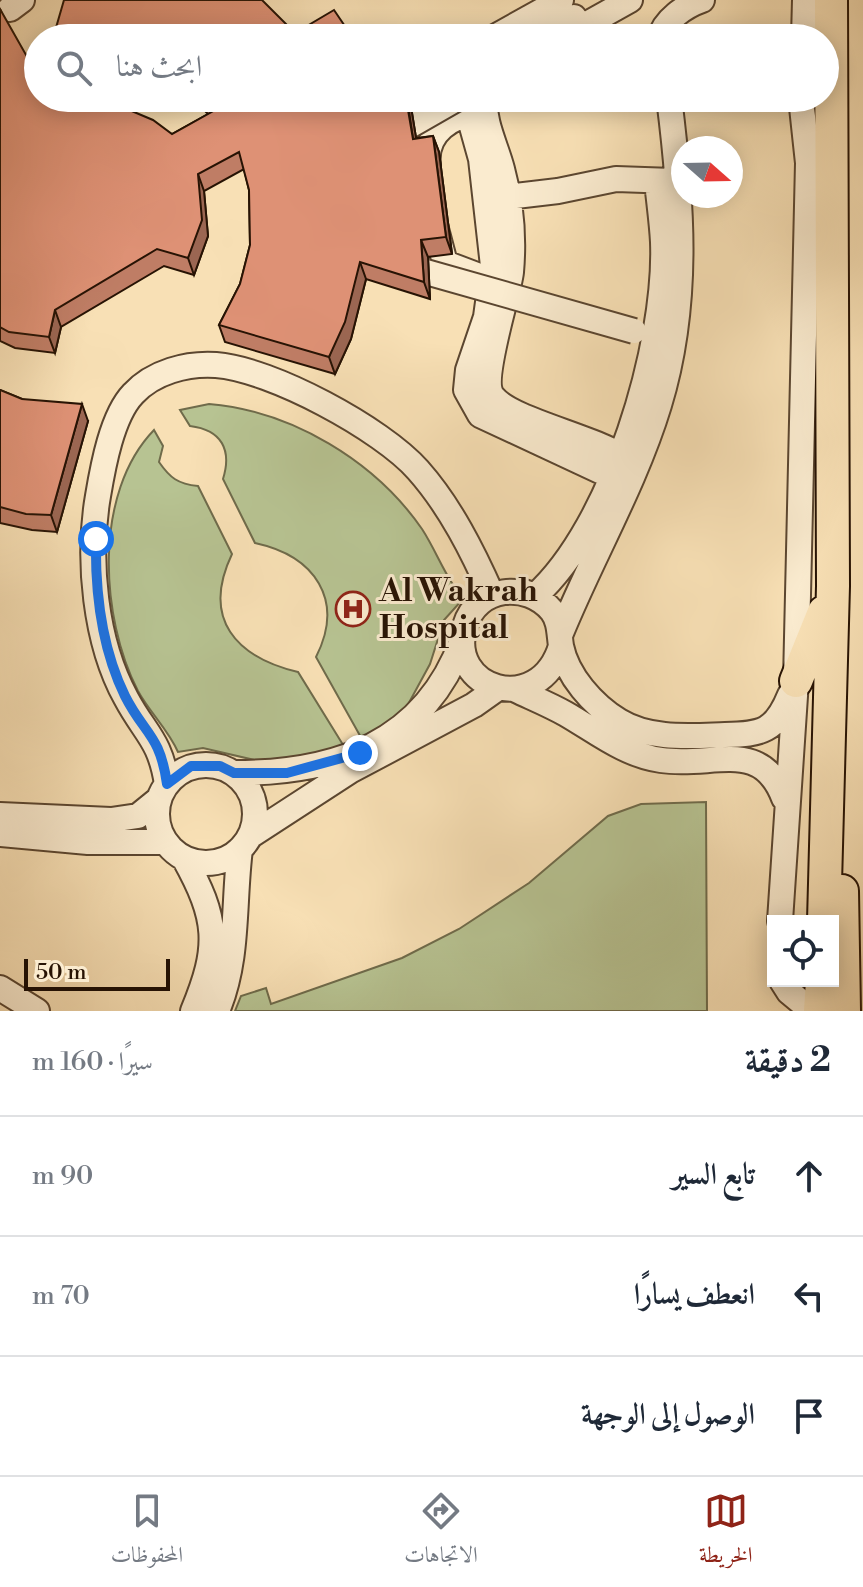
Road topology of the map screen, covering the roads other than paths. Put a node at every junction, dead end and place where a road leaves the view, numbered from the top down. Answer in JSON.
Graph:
{"nodes":[{"id":1,"x":561,"y":0,"type":"edge"},
{"id":2,"x":702,"y":0,"type":"edge"},
{"id":3,"x":805,"y":0,"type":"edge"},
{"id":4,"x":831,"y":0,"type":"edge"},
{"id":5,"x":614,"y":4,"type":"edge"},
{"id":6,"x":518,"y":24,"type":"edge"},
{"id":7,"x":562,"y":24,"type":"edge"},
{"id":8,"x":583,"y":24,"type":"edge"},
{"id":9,"x":645,"y":24,"type":"edge"},
{"id":10,"x":667,"y":24,"type":"edge"},
{"id":11,"x":804,"y":24,"type":"edge"},
{"id":12,"x":829,"y":24,"type":"edge"},
{"id":13,"x":450,"y":112,"type":"edge"},
{"id":14,"x":460,"y":112,"type":"edge"},
{"id":15,"x":473,"y":112,"type":"edge"},
{"id":16,"x":475,"y":112,"type":"edge"},
{"id":17,"x":669,"y":112,"type":"edge"},
{"id":18,"x":803,"y":112,"type":"edge"},
{"id":19,"x":824,"y":112,"type":"edge"},
{"id":20,"x":401,"y":161,"type":"edge"},
{"id":21,"x":668,"y":181,"type":"junction"},
{"id":22,"x":507,"y":197,"type":"junction"},
{"id":23,"x":411,"y":230,"type":"edge"},
{"id":24,"x":490,"y":280,"type":"junction"},
{"id":25,"x":654,"y":337,"type":"junction"},
{"id":26,"x":624,"y":469,"type":"junction"},
{"id":27,"x":833,"y":586,"type":"junction"},
{"id":28,"x":524,"y":592,"type":"junction"},
{"id":29,"x":492,"y":595,"type":"junction"},
{"id":30,"x":561,"y":640,"type":"junction"},
{"id":31,"x":462,"y":641,"type":"junction"},
{"id":32,"x":796,"y":681,"type":"junction"},
{"id":33,"x":507,"y":689,"type":"junction"},
{"id":34,"x":395,"y":740,"type":"junction"},
{"id":35,"x":234,"y":773,"type":"junction"},
{"id":36,"x":163,"y":791,"type":"junction"},
{"id":37,"x":786,"y":802,"type":"junction"},
{"id":38,"x":829,"y":805,"type":"junction"},
{"id":39,"x":0,"y":815,"type":"edge"},
{"id":40,"x":0,"y":834,"type":"edge"},
{"id":41,"x":165,"y":842,"type":"junction"},
{"id":42,"x":245,"y":842,"type":"junction"},
{"id":43,"x":184,"y":858,"type":"junction"},
{"id":44,"x":780,"y":915,"type":"edge"},
{"id":45,"x":824,"y":915,"type":"edge"},
{"id":46,"x":786,"y":987,"type":"edge"},
{"id":47,"x":822,"y":987,"type":"edge"},
{"id":48,"x":0,"y":988,"type":"edge"},
{"id":49,"x":37,"y":1011,"type":"edge"},
{"id":50,"x":193,"y":1011,"type":"edge"},
{"id":51,"x":217,"y":1011,"type":"edge"},
{"id":52,"x":812,"y":1011,"type":"edge"},
{"id":53,"x":820,"y":1011,"type":"edge"},
{"id":54,"x":844,"y":1011,"type":"edge"}],
"edges":[{"from":1,"to":6,"type":"lane"},
{"from":2,"to":10,"type":"lane"},
{"from":3,"to":11,"type":"lane"},
{"from":4,"to":12,"type":"main road"},
{"from":5,"to":7,"type":"lane"},
{"from":5,"to":8,"type":"lane"},
{"from":5,"to":9,"type":"lane"},
{"from":13,"to":20,"type":"lane","bridge":true},
{"from":14,"to":24,"type":"lane"},
{"from":15,"to":24,"type":"lane"},
{"from":16,"to":22,"type":"lane"},
{"from":17,"to":21,"type":"lane"},
{"from":18,"to":32,"type":"lane"},
{"from":19,"to":27,"type":"main road"},
{"from":21,"to":22,"type":"lane"},
{"from":21,"to":25,"type":"lane"},
{"from":22,"to":26,"type":"lane"},
{"from":23,"to":25,"type":"lane","bridge":true},
{"from":24,"to":26,"type":"lane"},
{"from":25,"to":26,"type":"lane"},
{"from":26,"to":28,"type":"lane"},
{"from":26,"to":30,"type":"lane"},
{"from":27,"to":32,"type":"main road"},
{"from":27,"to":38,"type":"main road"},
{"from":28,"to":29,"type":"lane"},
{"from":28,"to":30,"type":"lane"},
{"from":29,"to":31,"type":"lane"},
{"from":29,"to":36,"type":"lane"},
{"from":30,"to":32,"type":"lane"},
{"from":30,"to":33,"type":"lane"},
{"from":31,"to":33,"type":"lane"},
{"from":31,"to":34,"type":"lane"},
{"from":32,"to":37,"type":"lane"},
{"from":33,"to":34,"type":"lane"},
{"from":33,"to":37,"type":"lane"},
{"from":34,"to":35,"type":"lane"},
{"from":34,"to":42,"type":"lane"},
{"from":35,"to":36,"type":"lane"},
{"from":35,"to":42,"type":"lane"},
{"from":36,"to":39,"type":"lane"},
{"from":36,"to":41,"type":"lane"},
{"from":37,"to":44,"type":"lane"},
{"from":38,"to":45,"type":"main road"},
{"from":38,"to":54,"type":"main road"},
{"from":40,"to":41,"type":"lane"},
{"from":41,"to":43,"type":"lane"},
{"from":42,"to":43,"type":"lane"},
{"from":42,"to":51,"type":"lane"},
{"from":43,"to":50,"type":"lane"},
{"from":46,"to":52,"type":"lane"},
{"from":47,"to":53,"type":"main road"},
{"from":48,"to":49,"type":"lane"}]}
